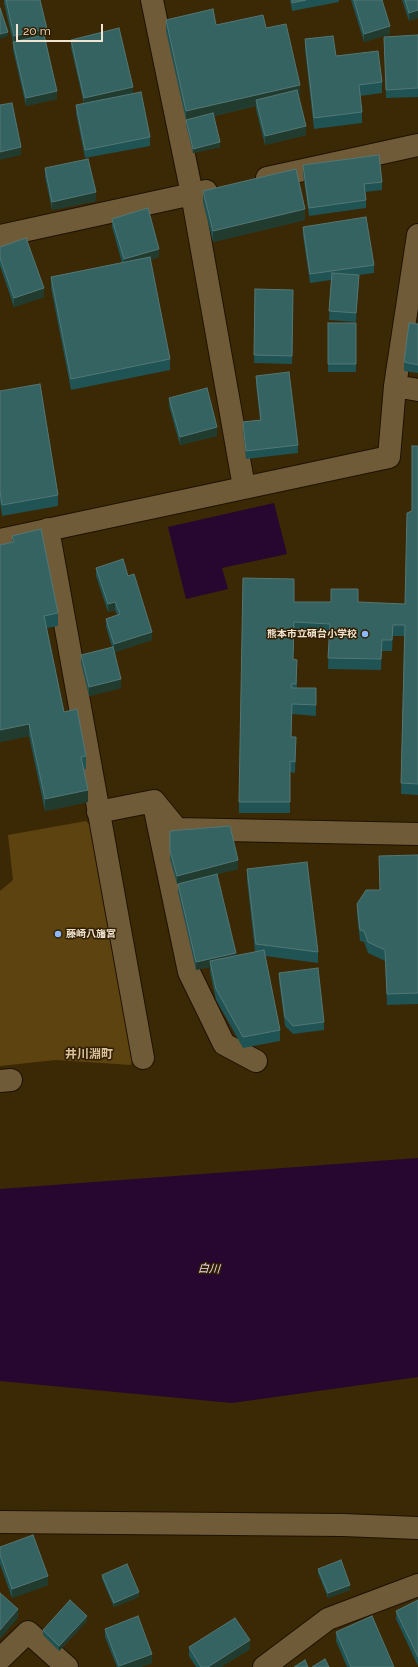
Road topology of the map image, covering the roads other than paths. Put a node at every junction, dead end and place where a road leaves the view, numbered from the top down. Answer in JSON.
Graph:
{"nodes":[{"id":1,"x":152,"y":0,"type":"edge"},
{"id":2,"x":418,"y":146,"type":"edge"},
{"id":3,"x":246,"y":182,"type":"edge"},
{"id":4,"x":223,"y":188,"type":"edge"},
{"id":5,"x":192,"y":194,"type":"junction"},
{"id":6,"x":418,"y":235,"type":"edge"},
{"id":7,"x":0,"y":236,"type":"edge"},
{"id":8,"x":395,"y":386,"type":"junction"},
{"id":9,"x":418,"y":390,"type":"edge"},
{"id":10,"x":244,"y":488,"type":"junction"},
{"id":11,"x":48,"y":529,"type":"junction"},
{"id":12,"x":0,"y":540,"type":"edge"},
{"id":13,"x":154,"y":801,"type":"junction"},
{"id":14,"x":98,"y":812,"type":"junction"},
{"id":15,"x":418,"y":834,"type":"edge"},
{"id":16,"x":143,"y":1058,"type":"dead end"},
{"id":17,"x":256,"y":1061,"type":"dead end"},
{"id":18,"x":0,"y":1522,"type":"edge"},
{"id":19,"x":418,"y":1528,"type":"edge"},
{"id":20,"x":418,"y":1585,"type":"edge"},
{"id":21,"x":0,"y":1659,"type":"edge"},
{"id":22,"x":66,"y":1667,"type":"edge"},
{"id":23,"x":264,"y":1667,"type":"edge"}],
"edges":[{"from":1,"to":5,"type":"street"},
{"from":2,"to":3,"type":"street"},
{"from":4,"to":5,"type":"street"},
{"from":5,"to":7,"type":"street"},
{"from":5,"to":10,"type":"street"},
{"from":6,"to":8,"type":"street"},
{"from":8,"to":9,"type":"street"},
{"from":8,"to":10,"type":"street"},
{"from":10,"to":11,"type":"street"},
{"from":11,"to":12,"type":"street"},
{"from":11,"to":14,"type":"street"},
{"from":13,"to":14,"type":"street"},
{"from":13,"to":15,"type":"street"},
{"from":13,"to":17,"type":"street"},
{"from":14,"to":16,"type":"street"},
{"from":18,"to":19,"type":"street"},
{"from":20,"to":23,"type":"street"},
{"from":21,"to":22,"type":"street"}]}
